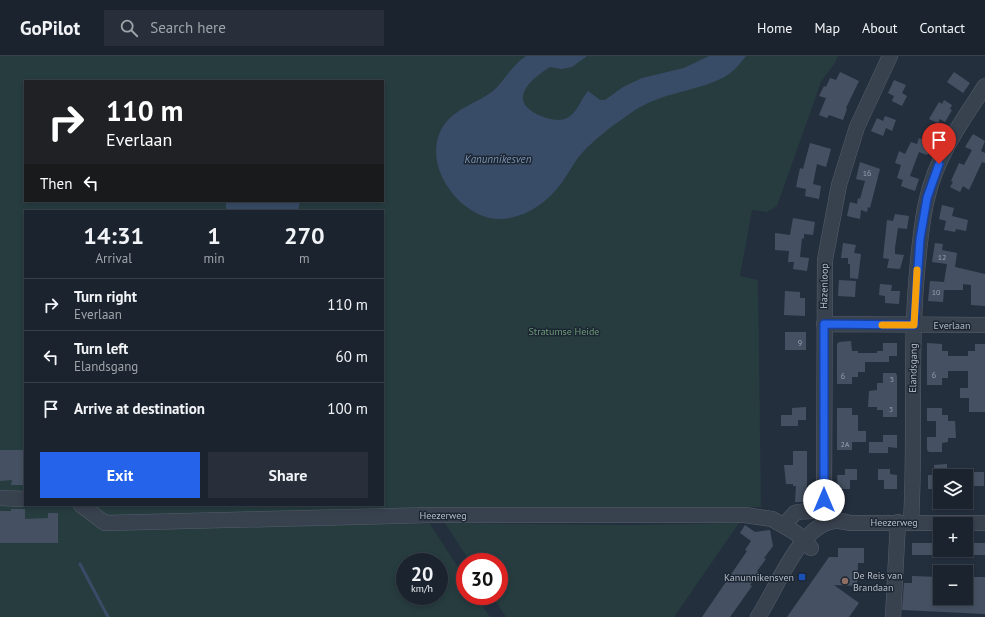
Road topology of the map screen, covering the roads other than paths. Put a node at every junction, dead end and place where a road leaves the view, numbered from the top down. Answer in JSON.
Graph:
{"nodes":[{"id":1,"x":890,"y":56,"type":"edge"},
{"id":2,"x":985,"y":86,"type":"edge"},
{"id":3,"x":824,"y":324,"type":"junction"},
{"id":4,"x":914,"y":325,"type":"junction"},
{"id":5,"x":985,"y":325,"type":"edge"},
{"id":6,"x":0,"y":498,"type":"edge"},
{"id":7,"x":24,"y":499,"type":"edge"},
{"id":8,"x":82,"y":506,"type":"edge"},
{"id":9,"x":905,"y":522,"type":"junction"},
{"id":10,"x":985,"y":523,"type":"edge"},
{"id":11,"x":784,"y":525,"type":"junction"},
{"id":12,"x":808,"y":544,"type":"junction"},
{"id":13,"x":758,"y":617,"type":"edge"},
{"id":14,"x":893,"y":617,"type":"edge"}],
"edges":[{"from":1,"to":3,"type":"street","name":"Hazenloop"},
{"from":2,"to":4,"type":"street","name":"Elandsgang"},
{"from":3,"to":4,"type":"street","name":"Everlaan"},
{"from":3,"to":11,"type":"street","name":"Hazenloop"},
{"from":4,"to":5,"type":"street","name":"Everlaan"},
{"from":4,"to":9,"type":"street","name":"Elandsgang"},
{"from":6,"to":7,"type":"street"},
{"from":8,"to":11,"type":"street","name":"Heezerweg"},
{"from":9,"to":10,"type":"street","name":"Heezerweg"},
{"from":9,"to":12,"type":"street","name":"Heezerweg"},
{"from":9,"to":14,"type":"street","name":"Elandsgang"},
{"from":11,"to":12,"type":"street","name":"Heezerweg"},
{"from":12,"to":13,"type":"street"}]}
